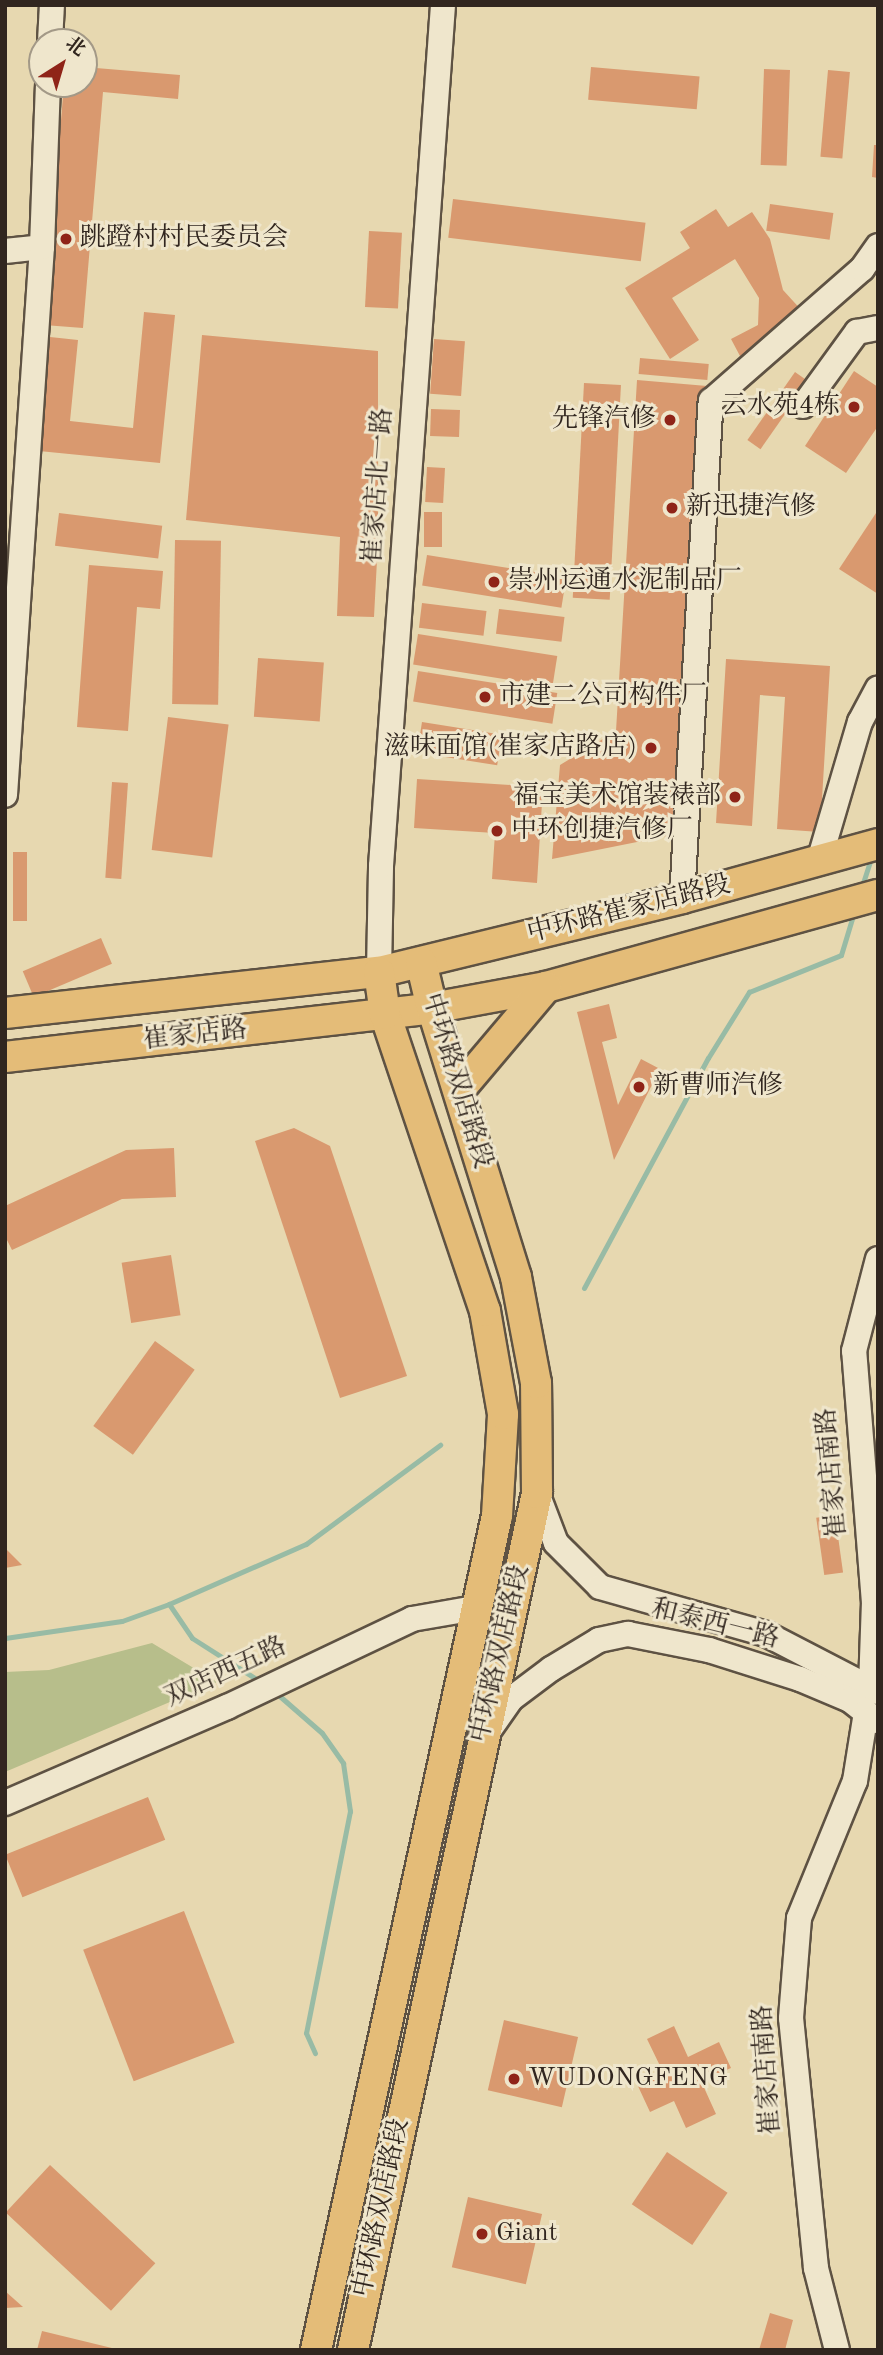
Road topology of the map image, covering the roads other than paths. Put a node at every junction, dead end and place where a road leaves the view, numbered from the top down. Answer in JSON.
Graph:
{"nodes":[{"id":1,"x":52,"y":5,"type":"edge"},
{"id":2,"x":443,"y":5,"type":"edge"},
{"id":3,"x":51,"y":28,"type":"edge"},
{"id":4,"x":47,"y":98,"type":"edge"},
{"id":5,"x":878,"y":246,"type":"edge"},
{"id":6,"x":42,"y":247,"type":"junction"},
{"id":7,"x":5,"y":251,"type":"edge"},
{"id":8,"x":878,"y":328,"type":"edge"},
{"id":9,"x":803,"y":406,"type":"dead end"},
{"id":10,"x":878,"y":688,"type":"edge"},
{"id":11,"x":5,"y":795,"type":"edge"},
{"id":12,"x":878,"y":844,"type":"edge"},
{"id":13,"x":826,"y":859,"type":"junction"},
{"id":14,"x":878,"y":895,"type":"edge"},
{"id":15,"x":682,"y":898,"type":"junction"},
{"id":16,"x":421,"y":962,"type":"junction"},
{"id":17,"x":379,"y":971,"type":"junction"},
{"id":18,"x":546,"y":987,"type":"junction"},
{"id":19,"x":432,"y":1008,"type":"junction"},
{"id":20,"x":5,"y":1013,"type":"edge"},
{"id":21,"x":385,"y":1014,"type":"junction"},
{"id":22,"x":5,"y":1058,"type":"edge"},
{"id":23,"x":458,"y":1090,"type":"junction"},
{"id":24,"x":878,"y":1259,"type":"edge"},
{"id":25,"x":537,"y":1493,"type":"junction"},
{"id":26,"x":475,"y":1608,"type":"junction"},
{"id":27,"x":873,"y":1703,"type":"edge"},
{"id":28,"x":481,"y":1741,"type":"junction"},
{"id":29,"x":5,"y":1803,"type":"edge"},
{"id":30,"x":316,"y":2350,"type":"edge"},
{"id":31,"x":353,"y":2350,"type":"edge"},
{"id":32,"x":838,"y":2350,"type":"edge"}],
"edges":[{"from":1,"to":3,"type":"street"},
{"from":2,"to":17,"type":"street","name":"崔家店北一路"},
{"from":4,"to":6,"type":"street"},
{"from":5,"to":15,"type":"street"},
{"from":6,"to":7,"type":"street"},
{"from":6,"to":11,"type":"street"},
{"from":8,"to":9,"type":"street"},
{"from":10,"to":13,"type":"street"},
{"from":12,"to":13,"type":"main road","name":"中环路崔家店路段"},
{"from":13,"to":15,"type":"main road","name":"中环路崔家店路段"},
{"from":14,"to":18,"type":"main road","name":"中环路崔家店路段"},
{"from":15,"to":16,"type":"main road","name":"中环路崔家店路段"},
{"from":16,"to":17,"type":"main road","name":"中环路崔家店路段"},
{"from":16,"to":19,"type":"main road","name":"中环路双店路段"},
{"from":17,"to":20,"type":"main road","name":"崔家店路"},
{"from":17,"to":21,"type":"main road","name":"中环路双店路段"},
{"from":18,"to":19,"type":"main road","name":"中环路崔家店路段"},
{"from":18,"to":23,"type":"main road"},
{"from":19,"to":21,"type":"main road","name":"中环路崔家店路段"},
{"from":19,"to":23,"type":"main road","name":"中环路双店路段"},
{"from":21,"to":22,"type":"main road","name":"崔家店路"},
{"from":21,"to":26,"type":"main road","name":"中环路双店路段"},
{"from":23,"to":25,"type":"main road","name":"中环路双店路段"},
{"from":24,"to":27,"type":"street","name":"崔家店南路"},
{"from":25,"to":27,"type":"street","name":"和泰西一路"},
{"from":25,"to":28,"type":"main road","name":"中环路双店路段"},
{"from":26,"to":29,"type":"street","name":"双店西五路"},
{"from":26,"to":30,"type":"main road","name":"中环路双店路段"},
{"from":27,"to":28,"type":"street","name":"和泰西一路"},
{"from":27,"to":32,"type":"street","name":"崔家店南路"},
{"from":28,"to":31,"type":"main road","name":"中环路双店路段"}]}
